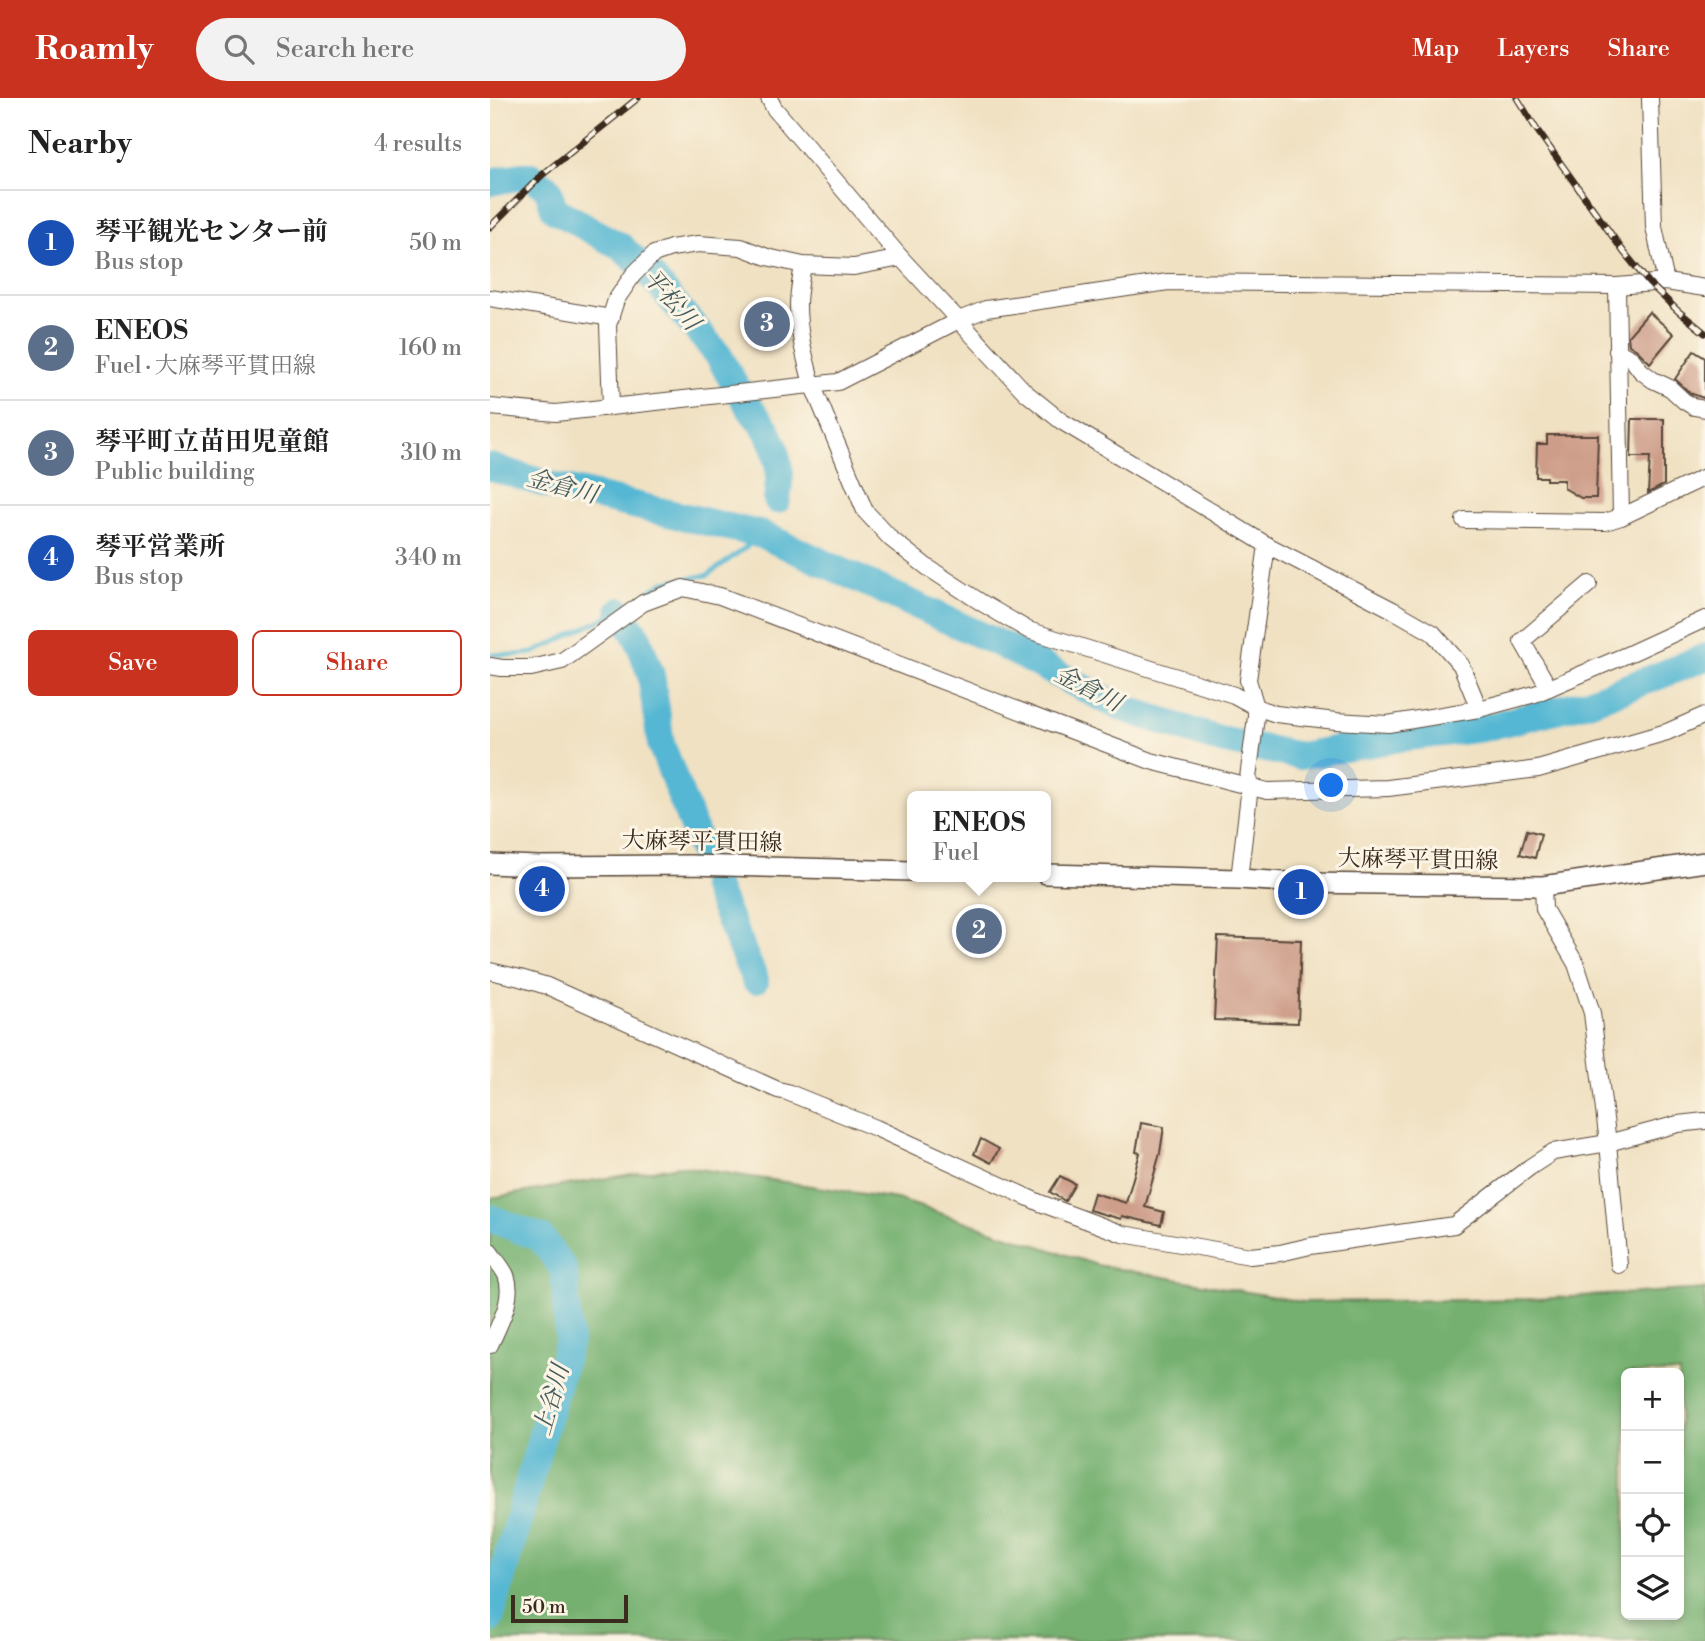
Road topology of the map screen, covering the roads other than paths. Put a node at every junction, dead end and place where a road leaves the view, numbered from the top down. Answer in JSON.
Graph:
{"nodes":[{"id":1,"x":769,"y":98,"type":"edge"},
{"id":2,"x":1650,"y":98,"type":"edge"},
{"id":3,"x":901,"y":258,"type":"junction"},
{"id":4,"x":803,"y":265,"type":"junction"},
{"id":5,"x":1666,"y":282,"type":"junction"},
{"id":6,"x":1617,"y":286,"type":"junction"},
{"id":7,"x":1705,"y":288,"type":"edge"},
{"id":8,"x":490,"y":298,"type":"edge"},
{"id":9,"x":611,"y":318,"type":"junction"},
{"id":10,"x":959,"y":320,"type":"junction"},
{"id":11,"x":1617,"y":351,"type":"junction"},
{"id":12,"x":812,"y":384,"type":"junction"},
{"id":13,"x":611,"y":406,"type":"junction"},
{"id":14,"x":490,"y":407,"type":"edge"},
{"id":15,"x":1705,"y":409,"type":"edge"},
{"id":16,"x":1705,"y":477,"type":"edge"},
{"id":17,"x":1621,"y":517,"type":"junction"},
{"id":18,"x":1464,"y":520,"type":"dead end"},
{"id":19,"x":1267,"y":545,"type":"junction"},
{"id":20,"x":1589,"y":584,"type":"dead end"},
{"id":21,"x":1705,"y":619,"type":"edge"},
{"id":22,"x":490,"y":666,"type":"edge"},
{"id":23,"x":1549,"y":688,"type":"junction"},
{"id":24,"x":1479,"y":709,"type":"junction"},
{"id":25,"x":1256,"y":712,"type":"junction"},
{"id":26,"x":1705,"y":715,"type":"edge"},
{"id":27,"x":1249,"y":782,"type":"junction"},
{"id":28,"x":1705,"y":862,"type":"edge"},
{"id":29,"x":490,"y":864,"type":"edge"},
{"id":30,"x":907,"y":870,"type":"edge"},
{"id":31,"x":1051,"y":874,"type":"edge"},
{"id":32,"x":1239,"y":879,"type":"junction"},
{"id":33,"x":1543,"y":886,"type":"junction"},
{"id":34,"x":490,"y":971,"type":"edge"},
{"id":35,"x":1705,"y":1121,"type":"edge"},
{"id":36,"x":1608,"y":1143,"type":"junction"},
{"id":37,"x":490,"y":1252,"type":"edge"},
{"id":38,"x":1619,"y":1265,"type":"dead end"},
{"id":39,"x":490,"y":1345,"type":"edge"}],
"edges":[{"from":1,"to":3,"type":"street"},
{"from":2,"to":5,"type":"street"},
{"from":3,"to":4,"type":"street"},
{"from":3,"to":10,"type":"street"},
{"from":4,"to":9,"type":"street"},
{"from":4,"to":12,"type":"street"},
{"from":5,"to":6,"type":"street"},
{"from":5,"to":7,"type":"street"},
{"from":6,"to":10,"type":"street"},
{"from":6,"to":11,"type":"street"},
{"from":8,"to":9,"type":"street"},
{"from":9,"to":13,"type":"street"},
{"from":10,"to":12,"type":"street"},
{"from":10,"to":19,"type":"street"},
{"from":11,"to":15,"type":"street"},
{"from":11,"to":17,"type":"street"},
{"from":12,"to":13,"type":"street"},
{"from":12,"to":25,"type":"street"},
{"from":13,"to":14,"type":"street"},
{"from":16,"to":17,"type":"street"},
{"from":17,"to":18,"type":"street"},
{"from":19,"to":24,"type":"street"},
{"from":19,"to":25,"type":"street"},
{"from":20,"to":23,"type":"street"},
{"from":21,"to":23,"type":"street"},
{"from":22,"to":27,"type":"street"},
{"from":23,"to":24,"type":"street"},
{"from":24,"to":25,"type":"street"},
{"from":25,"to":27,"type":"street"},
{"from":26,"to":27,"type":"street"},
{"from":27,"to":32,"type":"street"},
{"from":28,"to":33,"type":"main road","name":"大麻琴平貫田線"},
{"from":29,"to":30,"type":"main road","name":"大麻琴平貫田線"},
{"from":31,"to":32,"type":"main road","name":"大麻琴平貫田線"},
{"from":32,"to":33,"type":"main road","name":"大麻琴平貫田線"},
{"from":33,"to":36,"type":"street"},
{"from":34,"to":36,"type":"street"},
{"from":35,"to":36,"type":"street"},
{"from":36,"to":38,"type":"street"},
{"from":37,"to":39,"type":"street"}]}
